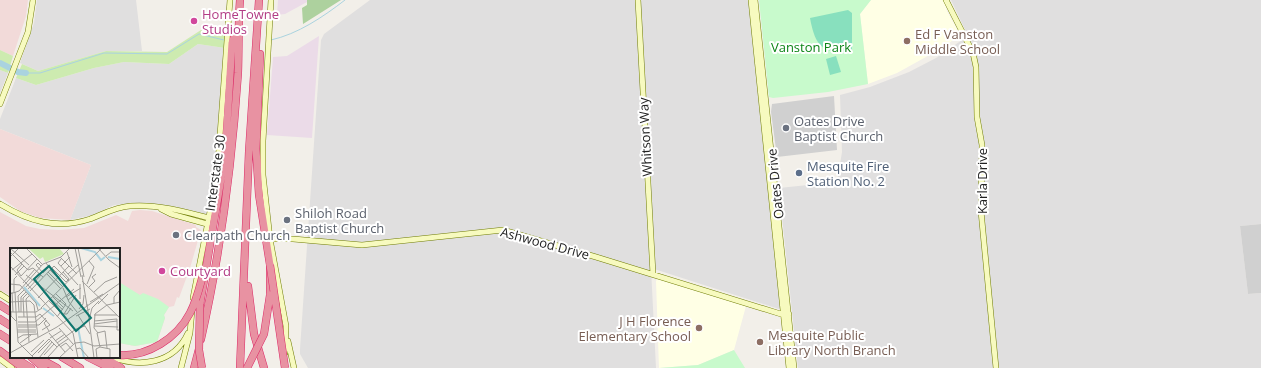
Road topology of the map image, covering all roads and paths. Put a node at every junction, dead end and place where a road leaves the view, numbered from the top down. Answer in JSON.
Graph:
{"nodes":[{"id":1,"x":33,"y":0,"type":"edge"},
{"id":2,"x":230,"y":0,"type":"edge"},
{"id":3,"x":240,"y":0,"type":"edge"},
{"id":4,"x":259,"y":0,"type":"edge"},
{"id":5,"x":271,"y":0,"type":"edge"},
{"id":6,"x":638,"y":0,"type":"edge"},
{"id":7,"x":751,"y":0,"type":"edge"},
{"id":8,"x":755,"y":0,"type":"edge"},
{"id":9,"x":946,"y":0,"type":"edge"},
{"id":10,"x":754,"y":8,"type":"junction"},
{"id":11,"x":238,"y":25,"type":"junction"},
{"id":12,"x":0,"y":104,"type":"edge"},
{"id":13,"x":0,"y":204,"type":"edge"},
{"id":14,"x":158,"y":208,"type":"junction"},
{"id":15,"x":211,"y":217,"type":"junction"},
{"id":16,"x":207,"y":224,"type":"junction"},
{"id":17,"x":270,"y":239,"type":"junction"},
{"id":18,"x":246,"y":260,"type":"junction"},
{"id":19,"x":270,"y":265,"type":"junction"},
{"id":20,"x":204,"y":271,"type":"junction"},
{"id":21,"x":653,"y":274,"type":"junction"},
{"id":22,"x":0,"y":294,"type":"edge"},
{"id":23,"x":10,"y":300,"type":"edge"},
{"id":24,"x":0,"y":305,"type":"edge"},
{"id":25,"x":10,"y":311,"type":"edge"},
{"id":26,"x":786,"y":314,"type":"junction"},
{"id":27,"x":0,"y":319,"type":"edge"},
{"id":28,"x":191,"y":324,"type":"junction"},
{"id":29,"x":10,"y":325,"type":"edge"},
{"id":30,"x":286,"y":326,"type":"junction"},
{"id":31,"x":0,"y":334,"type":"edge"},
{"id":32,"x":10,"y":340,"type":"edge"},
{"id":33,"x":0,"y":346,"type":"edge"},
{"id":34,"x":0,"y":351,"type":"edge"},
{"id":35,"x":10,"y":353,"type":"edge"},
{"id":36,"x":120,"y":355,"type":"edge"},
{"id":37,"x":16,"y":358,"type":"edge"},
{"id":38,"x":32,"y":358,"type":"edge"},
{"id":39,"x":40,"y":358,"type":"edge"},
{"id":40,"x":64,"y":358,"type":"edge"},
{"id":41,"x":90,"y":358,"type":"edge"},
{"id":42,"x":106,"y":358,"type":"edge"},
{"id":43,"x":115,"y":358,"type":"edge"},
{"id":44,"x":0,"y":359,"type":"edge"},
{"id":45,"x":12,"y":368,"type":"edge"},
{"id":46,"x":23,"y":368,"type":"edge"},
{"id":47,"x":31,"y":368,"type":"edge"},
{"id":48,"x":44,"y":368,"type":"edge"},
{"id":49,"x":56,"y":368,"type":"edge"},
{"id":50,"x":80,"y":368,"type":"edge"},
{"id":51,"x":110,"y":368,"type":"edge"},
{"id":52,"x":121,"y":368,"type":"edge"},
{"id":53,"x":181,"y":368,"type":"edge"},
{"id":54,"x":194,"y":368,"type":"edge"},
{"id":55,"x":202,"y":368,"type":"edge"},
{"id":56,"x":240,"y":368,"type":"edge"},
{"id":57,"x":248,"y":368,"type":"edge"},
{"id":58,"x":264,"y":368,"type":"edge"},
{"id":59,"x":284,"y":368,"type":"edge"},
{"id":60,"x":294,"y":368,"type":"edge"},
{"id":61,"x":789,"y":368,"type":"edge"},
{"id":62,"x":794,"y":368,"type":"edge"},
{"id":63,"x":996,"y":368,"type":"edge"}],
"edges":[{"from":1,"to":12,"type":"street"},
{"from":2,"to":15,"type":"street","name":"Interstate 30"},
{"from":3,"to":11,"type":"highway"},
{"from":4,"to":18,"type":"highway"},
{"from":4,"to":19,"type":"highway"},
{"from":5,"to":17,"type":"street"},
{"from":6,"to":21,"type":"street","name":"Whitson Way"},
{"from":7,"to":10,"type":"street","name":"Oates Drive"},
{"from":8,"to":10,"type":"street","name":"Oates Drive"},
{"from":9,"to":63,"type":"street","name":"Karla Drive"},
{"from":10,"to":26,"type":"street","name":"Oates Drive"},
{"from":11,"to":15,"type":"highway"},
{"from":11,"to":54,"type":"highway"},
{"from":13,"to":14,"type":"street"},
{"from":14,"to":15,"type":"street"},
{"from":14,"to":16,"type":"street"},
{"from":15,"to":16,"type":"street","name":"Interstate 30"},
{"from":15,"to":20,"type":"highway"},
{"from":16,"to":28,"type":"street","name":"Interstate 30"},
{"from":17,"to":21,"type":"street","name":"Ashwood Drive"},
{"from":17,"to":30,"type":"street"},
{"from":18,"to":56,"type":"highway"},
{"from":18,"to":58,"type":"highway"},
{"from":19,"to":57,"type":"highway","bridge":true},
{"from":19,"to":59,"type":"highway","bridge":true},
{"from":20,"to":36,"type":"highway","bridge":true},
{"from":20,"to":55,"type":"highway","bridge":true},
{"from":21,"to":26,"type":"street","name":"Ashwood Drive"},
{"from":22,"to":23,"type":"street"},
{"from":24,"to":25,"type":"highway"},
{"from":26,"to":61,"type":"street","name":"Oates Drive"},
{"from":26,"to":62,"type":"street","name":"Oates Drive"},
{"from":27,"to":29,"type":"highway"},
{"from":28,"to":43,"type":"street"},
{"from":28,"to":53,"type":"street","name":"Interstate 30"},
{"from":30,"to":59,"type":"street"},
{"from":30,"to":60,"type":"street"},
{"from":31,"to":32,"type":"highway"},
{"from":33,"to":35,"type":"highway"},
{"from":34,"to":46,"type":"highway"},
{"from":37,"to":47,"type":"highway"},
{"from":38,"to":48,"type":"highway"},
{"from":39,"to":49,"type":"highway"},
{"from":40,"to":50,"type":"highway"},
{"from":41,"to":51,"type":"highway"},
{"from":42,"to":52,"type":"highway"},
{"from":44,"to":45,"type":"street"}]}
